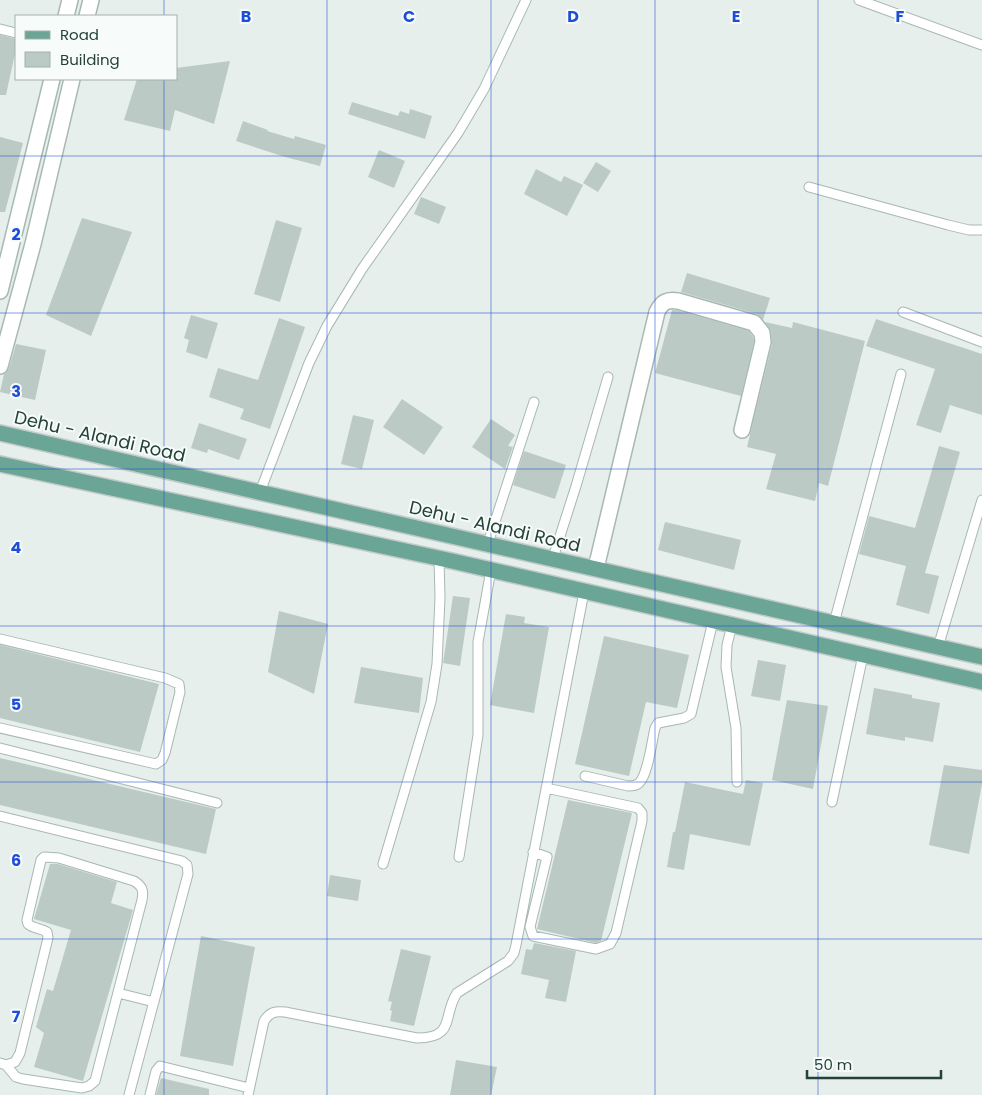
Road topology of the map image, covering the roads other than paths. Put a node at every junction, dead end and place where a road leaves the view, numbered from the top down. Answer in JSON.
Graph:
{"nodes":[{"id":1,"x":70,"y":0,"type":"edge"},
{"id":2,"x":91,"y":0,"type":"edge"},
{"id":3,"x":526,"y":0,"type":"edge"},
{"id":4,"x":859,"y":0,"type":"edge"},
{"id":5,"x":66,"y":15,"type":"edge"},
{"id":6,"x":87,"y":15,"type":"edge"},
{"id":7,"x":0,"y":29,"type":"edge"},
{"id":8,"x":15,"y":33,"type":"edge"},
{"id":9,"x":982,"y":44,"type":"edge"},
{"id":10,"x":52,"y":80,"type":"edge"},
{"id":11,"x":72,"y":80,"type":"edge"},
{"id":12,"x":809,"y":187,"type":"dead end"},
{"id":13,"x":982,"y":230,"type":"edge"},
{"id":14,"x":0,"y":291,"type":"edge"},
{"id":15,"x":903,"y":312,"type":"dead end"},
{"id":16,"x":982,"y":342,"type":"edge"},
{"id":17,"x":0,"y":366,"type":"edge"},
{"id":18,"x":901,"y":374,"type":"dead end"},
{"id":19,"x":608,"y":377,"type":"dead end"},
{"id":20,"x":534,"y":402,"type":"dead end"},
{"id":21,"x":742,"y":430,"type":"dead end"},
{"id":22,"x":0,"y":432,"type":"edge"},
{"id":23,"x":0,"y":464,"type":"edge"},
{"id":24,"x":260,"y":492,"type":"junction"},
{"id":25,"x":982,"y":500,"type":"edge"},
{"id":26,"x":488,"y":543,"type":"junction"},
{"id":27,"x":438,"y":558,"type":"junction"},
{"id":28,"x":553,"y":558,"type":"junction"},
{"id":29,"x":596,"y":568,"type":"junction"},
{"id":30,"x":491,"y":570,"type":"junction"},
{"id":31,"x":584,"y":592,"type":"junction"},
{"id":32,"x":713,"y":621,"type":"junction"},
{"id":33,"x":834,"y":623,"type":"junction"},
{"id":34,"x":732,"y":625,"type":"junction"},
{"id":35,"x":0,"y":639,"type":"edge"},
{"id":36,"x":938,"y":647,"type":"junction"},
{"id":37,"x":863,"y":655,"type":"junction"},
{"id":38,"x":982,"y":657,"type":"edge"},
{"id":39,"x":982,"y":682,"type":"edge"},
{"id":40,"x":0,"y":728,"type":"edge"},
{"id":41,"x":0,"y":748,"type":"edge"},
{"id":42,"x":584,"y":776,"type":"dead end"},
{"id":43,"x":737,"y":782,"type":"dead end"},
{"id":44,"x":546,"y":788,"type":"junction"},
{"id":45,"x":832,"y":802,"type":"dead end"},
{"id":46,"x":217,"y":803,"type":"dead end"},
{"id":47,"x":0,"y":816,"type":"edge"},
{"id":48,"x":533,"y":852,"type":"junction"},
{"id":49,"x":459,"y":857,"type":"dead end"},
{"id":50,"x":383,"y":864,"type":"dead end"},
{"id":51,"x":118,"y":993,"type":"junction"},
{"id":52,"x":154,"y":1002,"type":"junction"},
{"id":53,"x":3,"y":1064,"type":"edge"},
{"id":54,"x":249,"y":1091,"type":"edge"},
{"id":55,"x":129,"y":1095,"type":"edge"},
{"id":56,"x":150,"y":1095,"type":"edge"}],
"edges":[{"from":1,"to":5,"type":"street"},
{"from":2,"to":6,"type":"street"},
{"from":3,"to":24,"type":"lane"},
{"from":4,"to":9,"type":"lane"},
{"from":7,"to":8,"type":"lane"},
{"from":10,"to":14,"type":"street"},
{"from":11,"to":17,"type":"street"},
{"from":12,"to":13,"type":"lane"},
{"from":15,"to":16,"type":"lane"},
{"from":18,"to":33,"type":"lane"},
{"from":19,"to":28,"type":"lane"},
{"from":20,"to":26,"type":"lane"},
{"from":21,"to":29,"type":"street"},
{"from":22,"to":24,"type":"main road","name":"Dehu - Alandi Road"},
{"from":23,"to":27,"type":"main road"},
{"from":24,"to":26,"type":"main road","name":"Dehu - Alandi Road"},
{"from":25,"to":36,"type":"lane"},
{"from":26,"to":28,"type":"main road","name":"Dehu - Alandi Road"},
{"from":27,"to":30,"type":"main road"},
{"from":27,"to":50,"type":"lane"},
{"from":28,"to":29,"type":"main road","name":"Dehu - Alandi Road"},
{"from":29,"to":33,"type":"main road","name":"Dehu - Alandi Road"},
{"from":30,"to":31,"type":"main road"},
{"from":30,"to":49,"type":"lane"},
{"from":31,"to":32,"type":"main road"},
{"from":31,"to":44,"type":"lane"},
{"from":32,"to":34,"type":"main road"},
{"from":32,"to":42,"type":"lane"},
{"from":33,"to":36,"type":"main road","name":"Dehu - Alandi Road"},
{"from":34,"to":37,"type":"main road"},
{"from":34,"to":43,"type":"lane"},
{"from":35,"to":40,"type":"lane"},
{"from":36,"to":38,"type":"main road","name":"Dehu - Alandi Road"},
{"from":37,"to":39,"type":"main road"},
{"from":37,"to":45,"type":"lane"},
{"from":41,"to":46,"type":"lane"},
{"from":44,"to":48,"type":"lane"},
{"from":44,"to":48,"type":"lane"},
{"from":47,"to":52,"type":"lane"},
{"from":48,"to":54,"type":"lane"},
{"from":51,"to":52,"type":"lane"},
{"from":51,"to":53,"type":"lane"},
{"from":51,"to":53,"type":"lane"},
{"from":52,"to":55,"type":"lane"},
{"from":54,"to":56,"type":"lane"}]}
